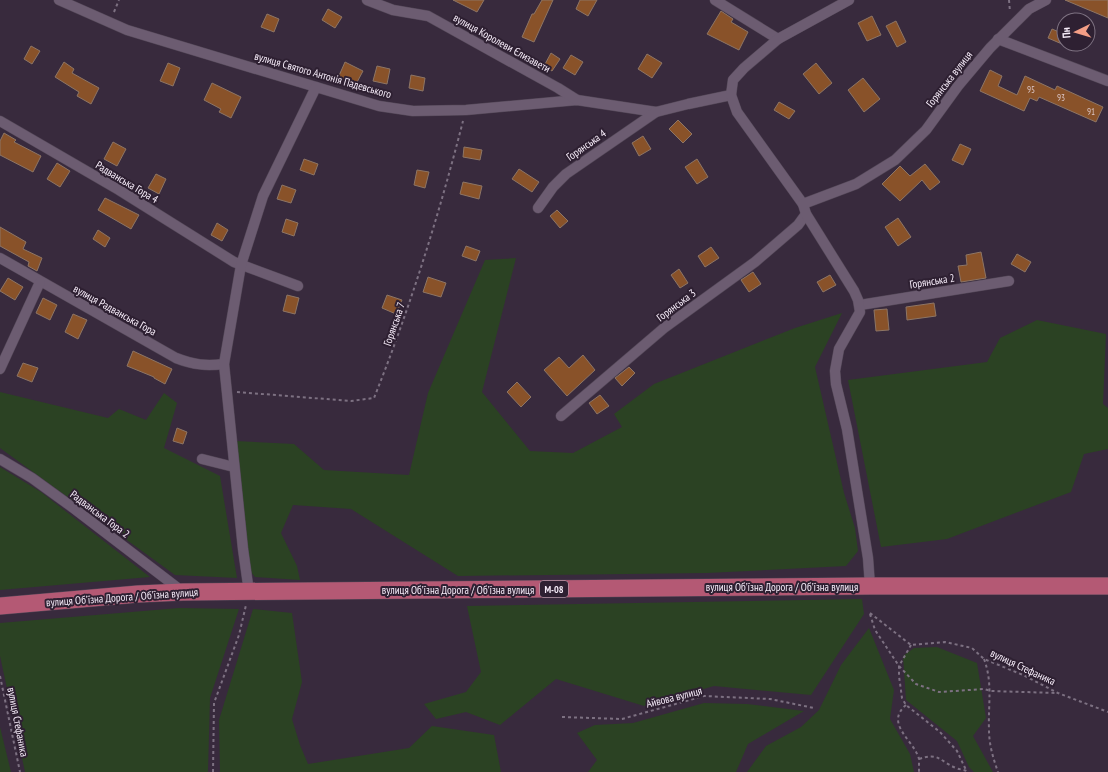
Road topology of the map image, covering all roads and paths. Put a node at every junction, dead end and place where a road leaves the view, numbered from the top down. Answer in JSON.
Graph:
{"nodes":[{"id":1,"x":59,"y":0,"type":"edge"},
{"id":2,"x":367,"y":0,"type":"edge"},
{"id":3,"x":715,"y":0,"type":"edge"},
{"id":4,"x":849,"y":0,"type":"edge"},
{"id":5,"x":1046,"y":0,"type":"edge"},
{"id":6,"x":778,"y":39,"type":"junction"},
{"id":7,"x":998,"y":40,"type":"junction"},
{"id":8,"x":1108,"y":81,"type":"edge"},
{"id":9,"x":316,"y":87,"type":"junction"},
{"id":10,"x":732,"y":95,"type":"junction"},
{"id":11,"x":577,"y":100,"type":"junction"},
{"id":12,"x":466,"y":110,"type":"junction"},
{"id":13,"x":656,"y":112,"type":"junction"},
{"id":14,"x":0,"y":121,"type":"edge"},
{"id":15,"x":538,"y":208,"type":"dead end"},
{"id":16,"x":804,"y":209,"type":"junction"},
{"id":17,"x":0,"y":258,"type":"edge"},
{"id":18,"x":241,"y":265,"type":"junction"},
{"id":19,"x":1009,"y":281,"type":"dead end"},
{"id":20,"x":40,"y":282,"type":"junction"},
{"id":21,"x":298,"y":286,"type":"dead end"},
{"id":22,"x":860,"y":305,"type":"junction"},
{"id":23,"x":224,"y":364,"type":"junction"},
{"id":24,"x":0,"y":369,"type":"edge"},
{"id":25,"x":226,"y":392,"type":"junction"},
{"id":26,"x":561,"y":416,"type":"dead end"},
{"id":27,"x":202,"y":458,"type":"dead end"},
{"id":28,"x":0,"y":459,"type":"edge"},
{"id":29,"x":234,"y":467,"type":"junction"},
{"id":30,"x":870,"y":586,"type":"junction"},
{"id":31,"x":1108,"y":586,"type":"edge"},
{"id":32,"x":183,"y":592,"type":"junction"},
{"id":33,"x":249,"y":592,"type":"junction"},
{"id":34,"x":0,"y":606,"type":"edge"},
{"id":35,"x":911,"y":645,"type":"junction"},
{"id":36,"x":984,"y":659,"type":"junction"},
{"id":37,"x":899,"y":666,"type":"junction"},
{"id":38,"x":0,"y":676,"type":"edge"},
{"id":39,"x":990,"y":691,"type":"junction"},
{"id":40,"x":1058,"y":693,"type":"junction"},
{"id":41,"x":906,"y":705,"type":"junction"},
{"id":42,"x":814,"y":708,"type":"dead end"},
{"id":43,"x":1108,"y":712,"type":"edge"},
{"id":44,"x":562,"y":717,"type":"dead end"},
{"id":45,"x":919,"y":759,"type":"junction"},
{"id":46,"x":967,"y":771,"type":"edge"},
{"id":47,"x":20,"y":772,"type":"edge"},
{"id":48,"x":213,"y":772,"type":"edge"},
{"id":49,"x":919,"y":772,"type":"edge"},
{"id":50,"x":998,"y":772,"type":"edge"}],
"edges":[{"from":1,"to":9,"type":"street","name":"вулиця Святого Антонія Падевського"},
{"from":2,"to":11,"type":"street","name":"вулиця Королеви Єлизавети"},
{"from":3,"to":6,"type":"street"},
{"from":4,"to":6,"type":"street"},
{"from":5,"to":7,"type":"street","name":"Горянська вулиця"},
{"from":6,"to":10,"type":"street"},
{"from":7,"to":8,"type":"street"},
{"from":7,"to":16,"type":"street","name":"Горянська вулиця"},
{"from":9,"to":12,"type":"street","name":"вулиця Святого Антонія Падевського"},
{"from":9,"to":18,"type":"street"},
{"from":10,"to":13,"type":"street","name":"вулиця Святого Антонія Падевського"},
{"from":10,"to":16,"type":"street"},
{"from":11,"to":12,"type":"street","name":"вулиця Святого Антонія Падевського"},
{"from":11,"to":13,"type":"street","name":"вулиця Святого Антонія Падевського"},
{"from":12,"to":25,"type":"path","name":"Горянська 7"},
{"from":13,"to":15,"type":"street","name":"Горянська 4"},
{"from":14,"to":18,"type":"street","name":"Радванська Гора 4"},
{"from":16,"to":22,"type":"street"},
{"from":16,"to":26,"type":"street","name":"Горянська 3"},
{"from":17,"to":20,"type":"street","name":"вулиця Радванська Гора"},
{"from":18,"to":21,"type":"street","name":"Радванська Гора 4"},
{"from":18,"to":23,"type":"street"},
{"from":19,"to":22,"type":"street","name":"Горянська 2"},
{"from":20,"to":23,"type":"street","name":"вулиця Радванська Гора"},
{"from":20,"to":24,"type":"street"},
{"from":22,"to":30,"type":"street"},
{"from":23,"to":25,"type":"street"},
{"from":25,"to":29,"type":"street"},
{"from":27,"to":29,"type":"street"},
{"from":28,"to":32,"type":"street","name":"Радванська Гора 2"},
{"from":29,"to":33,"type":"street"},
{"from":30,"to":31,"type":"highway","name":"вулиця Обʼїзна Дорога / Обʼїзна вулиця","number":"М-08"},
{"from":30,"to":33,"type":"highway","name":"вулиця Обʼїзна Дорога / Обʼїзна вулиця","number":"М-08"},
{"from":32,"to":33,"type":"highway","name":"вулиця Обʼїзна Дорога / Обʼїзна вулиця","number":"М-08"},
{"from":32,"to":34,"type":"highway","name":"вулиця Обʼїзна Дорога / Обʼїзна вулиця","number":"М-08"},
{"from":33,"to":48,"type":"path"},
{"from":35,"to":36,"type":"path","name":"вулиця Стефаника"},
{"from":35,"to":37,"type":"path"},
{"from":35,"to":37,"type":"path"},
{"from":36,"to":39,"type":"path"},
{"from":36,"to":40,"type":"path","name":"вулиця Стефаника"},
{"from":37,"to":39,"type":"path"},
{"from":37,"to":41,"type":"path"},
{"from":38,"to":47,"type":"path","name":"вулиця Стефаника"},
{"from":39,"to":40,"type":"path"},
{"from":39,"to":50,"type":"path"},
{"from":40,"to":43,"type":"path","name":"вулиця Стефаника"},
{"from":41,"to":45,"type":"path"},
{"from":41,"to":46,"type":"path"},
{"from":42,"to":44,"type":"path","name":"Айвова вулиця"},
{"from":45,"to":46,"type":"path"},
{"from":45,"to":49,"type":"path"}]}
